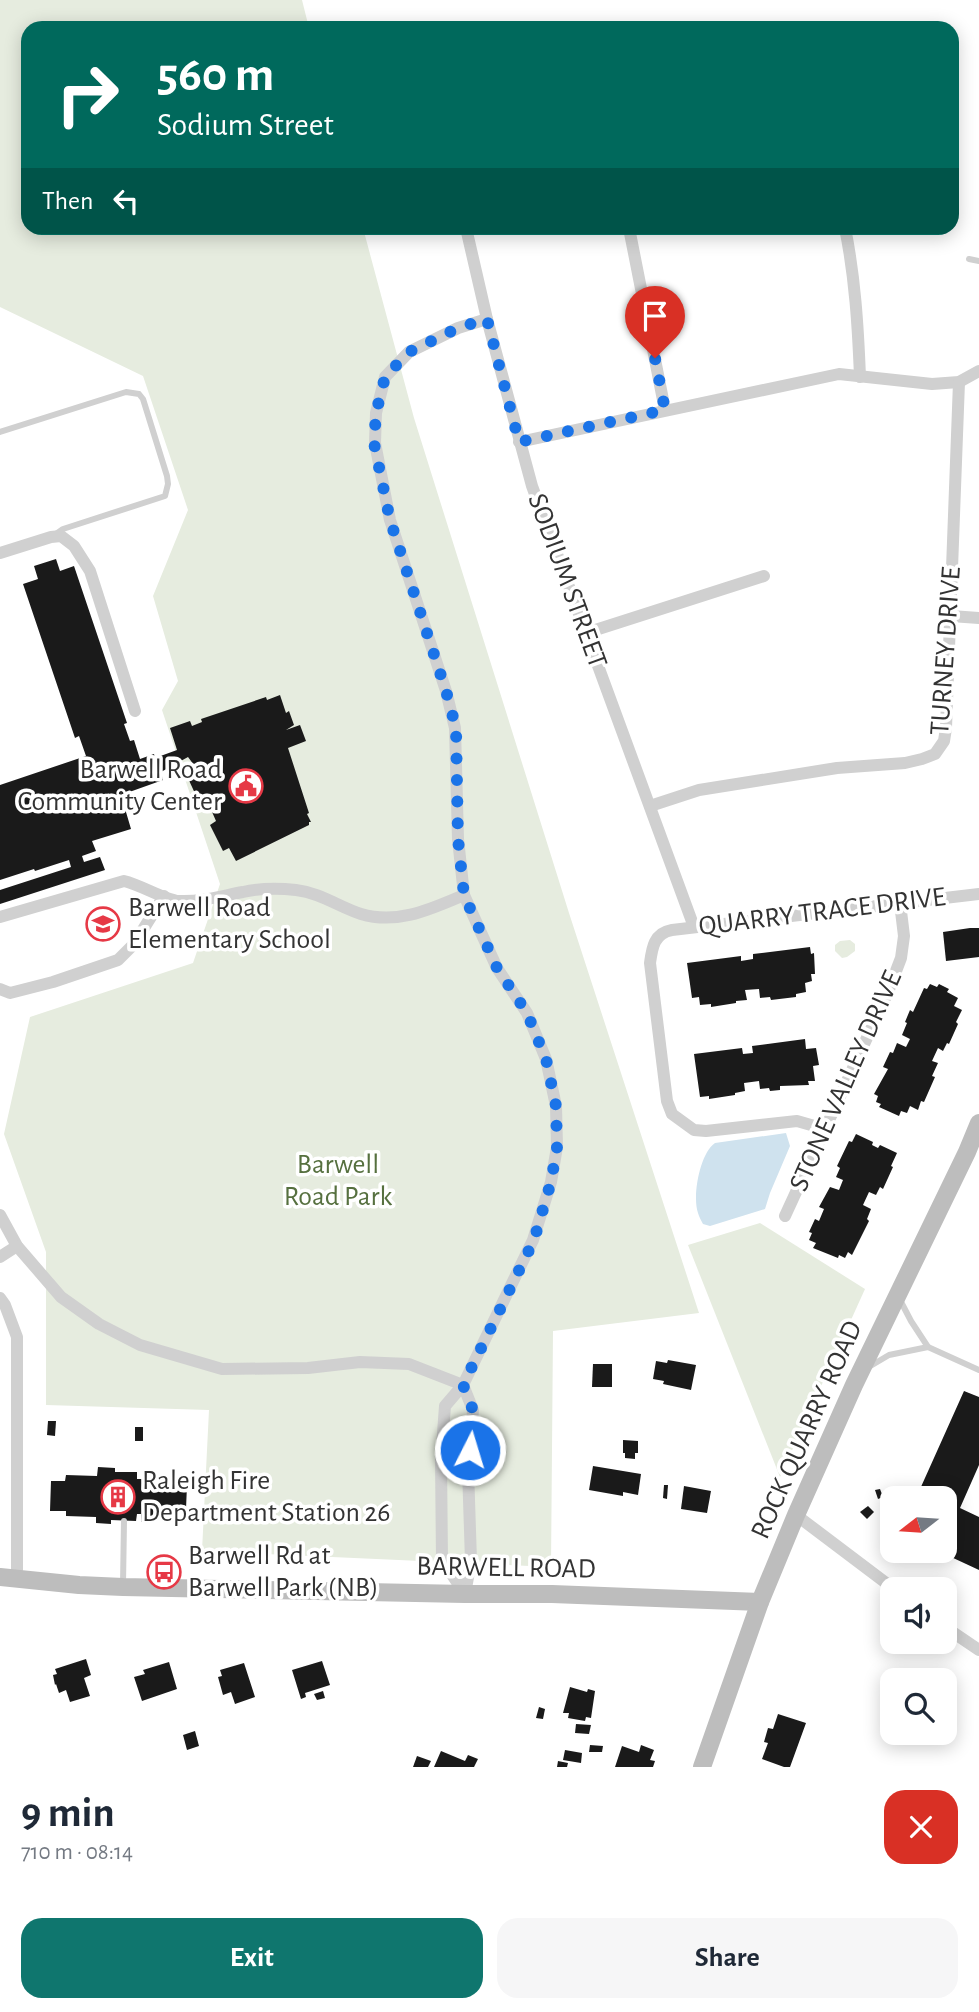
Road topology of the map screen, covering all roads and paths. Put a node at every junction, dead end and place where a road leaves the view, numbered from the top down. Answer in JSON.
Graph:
{"nodes":[{"id":1,"x":468,"y":235,"type":"edge"},
{"id":2,"x":630,"y":235,"type":"edge"},
{"id":3,"x":847,"y":235,"type":"edge"},
{"id":4,"x":969,"y":259,"type":"dead end"},
{"id":5,"x":979,"y":261,"type":"edge"},
{"id":6,"x":487,"y":319,"type":"junction"},
{"id":7,"x":979,"y":371,"type":"edge"},
{"id":8,"x":860,"y":377,"type":"junction"},
{"id":9,"x":958,"y":382,"type":"junction"},
{"id":10,"x":665,"y":410,"type":"junction"},
{"id":11,"x":0,"y":432,"type":"edge"},
{"id":12,"x":519,"y":442,"type":"junction"},
{"id":13,"x":51,"y":537,"type":"junction"},
{"id":14,"x":0,"y":553,"type":"edge"},
{"id":15,"x":764,"y":576,"type":"dead end"},
{"id":16,"x":951,"y":616,"type":"junction"},
{"id":17,"x":979,"y":618,"type":"edge"},
{"id":18,"x":586,"y":633,"type":"junction"},
{"id":19,"x":135,"y":711,"type":"dead end"},
{"id":20,"x":650,"y":806,"type":"junction"},
{"id":21,"x":979,"y":894,"type":"edge"},
{"id":22,"x":464,"y":895,"type":"junction"},
{"id":23,"x":164,"y":896,"type":"junction"},
{"id":24,"x":900,"y":903,"type":"junction"},
{"id":25,"x":0,"y":917,"type":"edge"},
{"id":26,"x":694,"y":927,"type":"junction"},
{"id":27,"x":0,"y":989,"type":"edge"},
{"id":28,"x":979,"y":1123,"type":"edge"},
{"id":29,"x":825,"y":1129,"type":"junction"},
{"id":30,"x":0,"y":1215,"type":"edge"},
{"id":31,"x":785,"y":1216,"type":"dead end"},
{"id":32,"x":17,"y":1246,"type":"junction"},
{"id":33,"x":0,"y":1257,"type":"edge"},
{"id":34,"x":898,"y":1294,"type":"junction"},
{"id":35,"x":0,"y":1298,"type":"edge"},
{"id":36,"x":928,"y":1347,"type":"junction"},
{"id":37,"x":979,"y":1370,"type":"edge"},
{"id":38,"x":862,"y":1371,"type":"junction"},
{"id":39,"x":463,"y":1385,"type":"junction"},
{"id":40,"x":796,"y":1515,"type":"junction"},
{"id":41,"x":124,"y":1521,"type":"dead end"},
{"id":42,"x":9,"y":1578,"type":"edge"},
{"id":43,"x":880,"y":1578,"type":"edge"},
{"id":44,"x":123,"y":1587,"type":"junction"},
{"id":45,"x":465,"y":1594,"type":"junction"},
{"id":46,"x":760,"y":1602,"type":"junction"},
{"id":47,"x":957,"y":1635,"type":"edge"},
{"id":48,"x":979,"y":1650,"type":"edge"},
{"id":49,"x":702,"y":1767,"type":"edge"}],
"edges":[{"from":1,"to":6,"type":"street","name":"SODIUM STREET"},
{"from":2,"to":10,"type":"street"},
{"from":3,"to":8,"type":"street"},
{"from":4,"to":5,"type":"lane"},
{"from":6,"to":12,"type":"street","name":"SODIUM STREET"},
{"from":6,"to":22,"type":"street"},
{"from":7,"to":9,"type":"street"},
{"from":8,"to":9,"type":"street"},
{"from":8,"to":10,"type":"street"},
{"from":9,"to":16,"type":"street","name":"TURNEY DRIVE"},
{"from":10,"to":12,"type":"street"},
{"from":11,"to":13,"type":"lane"},
{"from":12,"to":18,"type":"street","name":"SODIUM STREET"},
{"from":13,"to":14,"type":"street"},
{"from":13,"to":19,"type":"street"},
{"from":15,"to":18,"type":"street"},
{"from":16,"to":17,"type":"street"},
{"from":16,"to":20,"type":"street","name":"TURNEY DRIVE"},
{"from":18,"to":20,"type":"street","name":"SODIUM STREET"},
{"from":20,"to":26,"type":"street","name":"SODIUM STREET"},
{"from":21,"to":24,"type":"street","name":"QUARRY TRACE DRIVE"},
{"from":22,"to":23,"type":"street"},
{"from":22,"to":39,"type":"street"},
{"from":23,"to":25,"type":"street"},
{"from":23,"to":27,"type":"street"},
{"from":24,"to":26,"type":"street","name":"QUARRY TRACE DRIVE"},
{"from":24,"to":29,"type":"street","name":"STONE VALLEY DRIVE"},
{"from":26,"to":29,"type":"street","name":"QUARRY TRACE DRIVE"},
{"from":28,"to":34,"type":"street","name":"ROCK QUARRY ROAD"},
{"from":29,"to":31,"type":"street","name":"STONE VALLEY DRIVE"},
{"from":30,"to":32,"type":"street"},
{"from":32,"to":33,"type":"street"},
{"from":32,"to":39,"type":"street"},
{"from":34,"to":36,"type":"lane"},
{"from":34,"to":38,"type":"street","name":"ROCK QUARRY ROAD"},
{"from":35,"to":42,"type":"street"},
{"from":36,"to":37,"type":"lane"},
{"from":36,"to":38,"type":"lane"},
{"from":38,"to":40,"type":"street","name":"ROCK QUARRY ROAD"},
{"from":39,"to":45,"type":"street"},
{"from":39,"to":45,"type":"street"},
{"from":40,"to":43,"type":"street"},
{"from":40,"to":46,"type":"street","name":"ROCK QUARRY ROAD"},
{"from":41,"to":44,"type":"lane"},
{"from":42,"to":44,"type":"street","name":"BARWELL ROAD"},
{"from":44,"to":45,"type":"street","name":"BARWELL ROAD"},
{"from":45,"to":46,"type":"street","name":"BARWELL ROAD"},
{"from":46,"to":49,"type":"street","name":"ROCK QUARRY ROAD"},
{"from":47,"to":48,"type":"street"}]}
